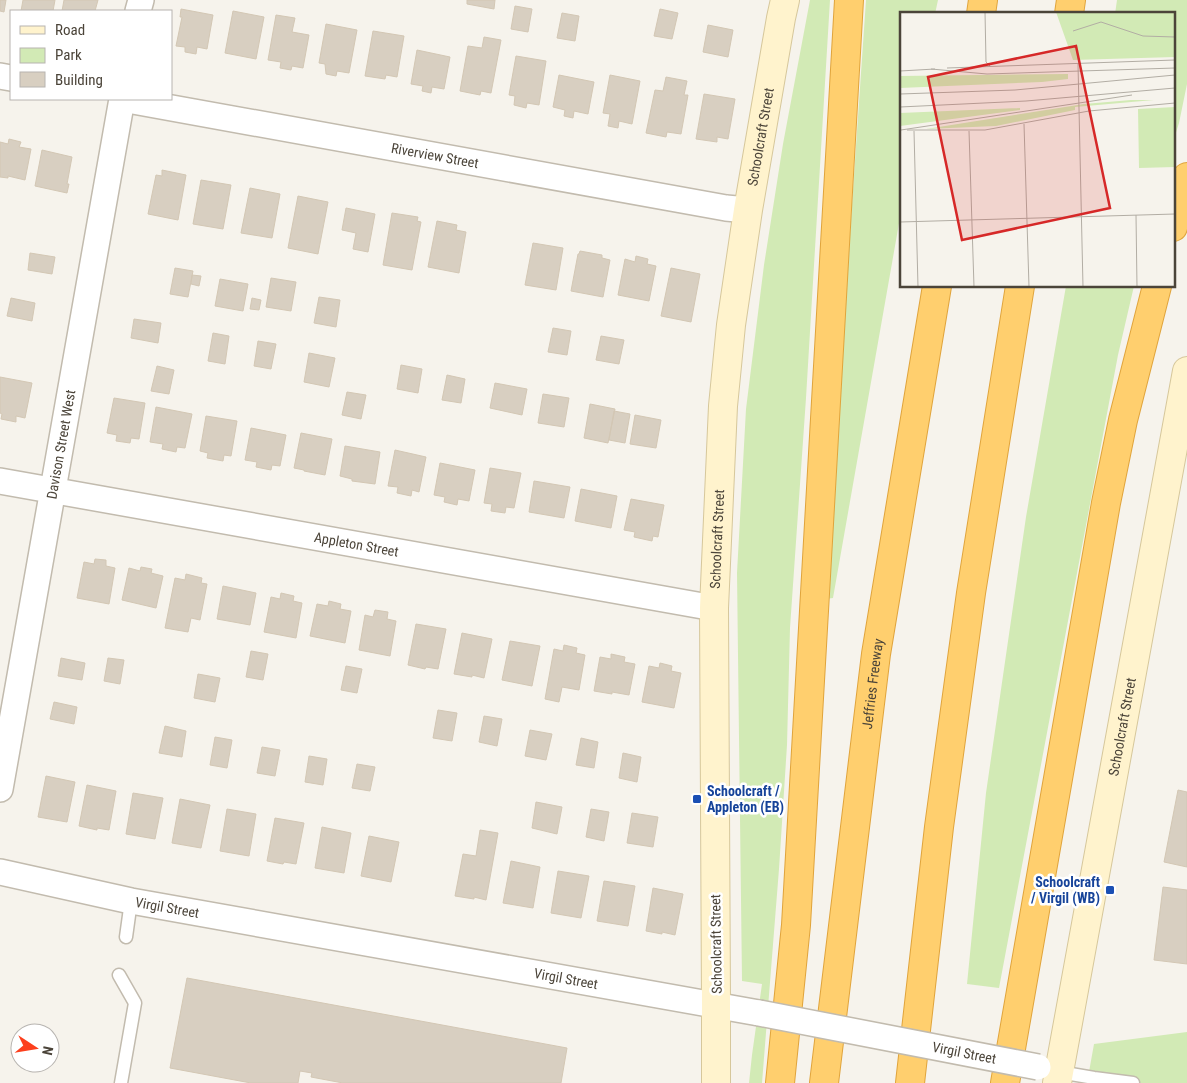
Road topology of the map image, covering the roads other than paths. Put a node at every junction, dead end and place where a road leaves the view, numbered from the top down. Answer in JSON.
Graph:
{"nodes":[{"id":1,"x":786,"y":0,"type":"edge"},
{"id":2,"x":849,"y":0,"type":"edge"},
{"id":3,"x":122,"y":100,"type":"edge"},
{"id":4,"x":128,"y":100,"type":"edge"},
{"id":5,"x":1187,"y":177,"type":"edge"},
{"id":6,"x":748,"y":210,"type":"junction"},
{"id":7,"x":1174,"y":223,"type":"edge"},
{"id":8,"x":937,"y":288,"type":"edge"},
{"id":9,"x":1020,"y":288,"type":"edge"},
{"id":10,"x":1156,"y":288,"type":"edge"},
{"id":11,"x":1187,"y":371,"type":"edge"},
{"id":12,"x":1179,"y":450,"type":"edge"},
{"id":13,"x":0,"y":481,"type":"edge"},
{"id":14,"x":54,"y":491,"type":"junction"},
{"id":15,"x":714,"y":608,"type":"junction"},
{"id":16,"x":0,"y":789,"type":"edge"},
{"id":17,"x":0,"y":872,"type":"edge"},
{"id":18,"x":131,"y":901,"type":"junction"},
{"id":19,"x":126,"y":936,"type":"dead end"},
{"id":20,"x":119,"y":975,"type":"dead end"},
{"id":21,"x":716,"y":1004,"type":"junction"},
{"id":22,"x":1051,"y":1074,"type":"edge"},
{"id":23,"x":121,"y":1083,"type":"edge"},
{"id":24,"x":716,"y":1083,"type":"edge"},
{"id":25,"x":780,"y":1083,"type":"edge"},
{"id":26,"x":824,"y":1083,"type":"edge"},
{"id":27,"x":910,"y":1083,"type":"edge"},
{"id":28,"x":1005,"y":1083,"type":"edge"},
{"id":29,"x":1133,"y":1083,"type":"edge"}],
"edges":[{"from":1,"to":6,"type":"main road","name":"Schoolcraft Street"},
{"from":2,"to":25,"type":"highway"},
{"from":3,"to":14,"type":"street","name":"Davison Street West"},
{"from":4,"to":6,"type":"street","name":"Riverview Street"},
{"from":5,"to":7,"type":"highway"},
{"from":6,"to":15,"type":"main road","name":"Schoolcraft Street"},
{"from":8,"to":26,"type":"highway","name":"Jeffries Freeway"},
{"from":9,"to":27,"type":"highway"},
{"from":10,"to":28,"type":"highway"},
{"from":11,"to":12,"type":"main road","name":"Schoolcraft Street"},
{"from":12,"to":22,"type":"main road","name":"Schoolcraft Street"},
{"from":13,"to":14,"type":"street","name":"Appleton Street"},
{"from":14,"to":15,"type":"street","name":"Appleton Street"},
{"from":14,"to":16,"type":"street","name":"Davison Street West"},
{"from":15,"to":21,"type":"main road","name":"Schoolcraft Street"},
{"from":17,"to":18,"type":"street","name":"Virgil Street"},
{"from":18,"to":19,"type":"lane"},
{"from":18,"to":21,"type":"street","name":"Virgil Street"},
{"from":20,"to":23,"type":"lane"},
{"from":21,"to":22,"type":"street","name":"Virgil Street","bridge":true},
{"from":21,"to":24,"type":"main road","name":"Schoolcraft Street"},
{"from":22,"to":29,"type":"lane","name":"Virgil Street"}]}
